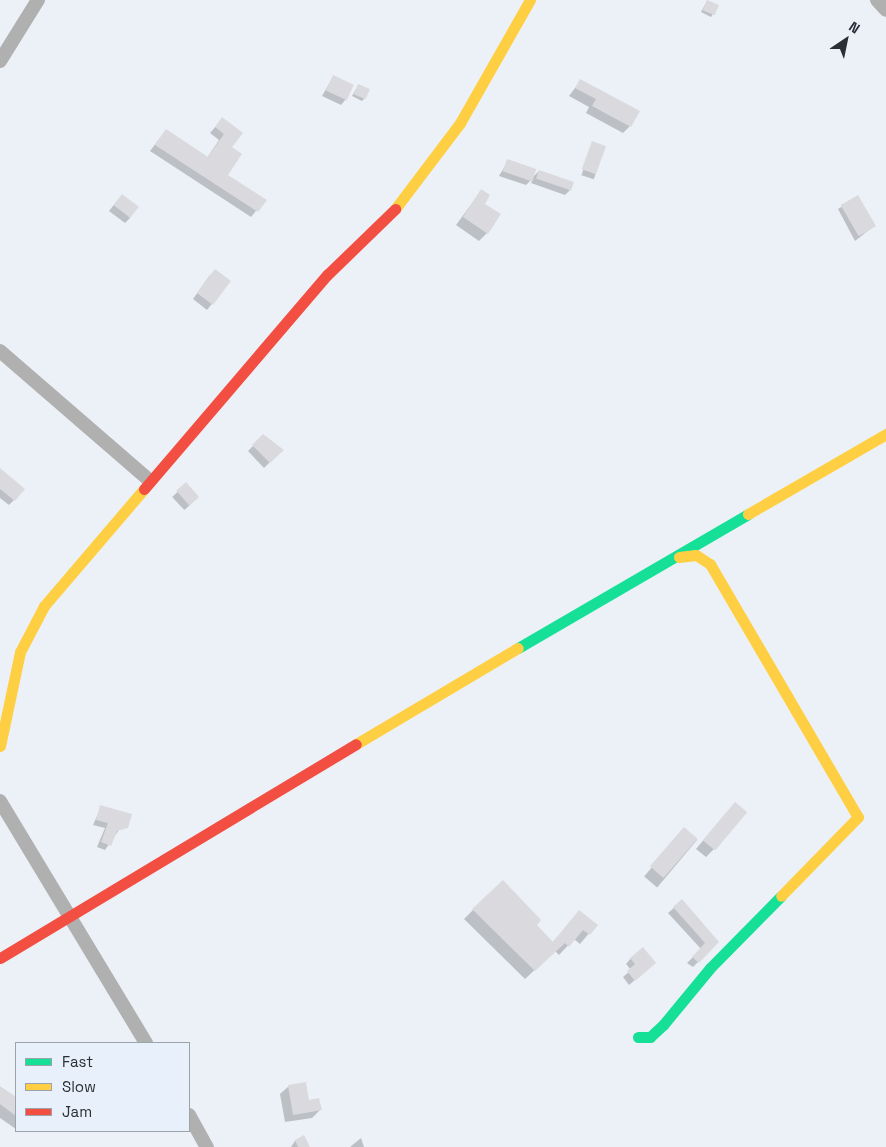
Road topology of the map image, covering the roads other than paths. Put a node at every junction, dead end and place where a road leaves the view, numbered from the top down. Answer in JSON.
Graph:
{"nodes":[{"id":1,"x":38,"y":0,"type":"edge"},
{"id":2,"x":530,"y":0,"type":"edge"},
{"id":3,"x":877,"y":0,"type":"edge"},
{"id":4,"x":886,"y":10,"type":"edge"},
{"id":5,"x":0,"y":61,"type":"edge"},
{"id":6,"x":0,"y":352,"type":"edge"},
{"id":7,"x":886,"y":434,"type":"edge"},
{"id":8,"x":148,"y":479,"type":"junction"},
{"id":9,"x":679,"y":558,"type":"junction"},
{"id":10,"x":0,"y":746,"type":"edge"},
{"id":11,"x":0,"y":801,"type":"edge"},
{"id":12,"x":72,"y":915,"type":"junction"},
{"id":13,"x":0,"y":958,"type":"edge"},
{"id":14,"x":638,"y":1037,"type":"dead end"},
{"id":15,"x":145,"y":1042,"type":"edge"},
{"id":16,"x":190,"y":1117,"type":"edge"},
{"id":17,"x":207,"y":1147,"type":"edge"}],
"edges":[{"from":1,"to":5,"type":"street"},
{"from":2,"to":8,"type":"street"},
{"from":3,"to":4,"type":"street"},
{"from":6,"to":8,"type":"street"},
{"from":7,"to":9,"type":"street"},
{"from":8,"to":10,"type":"street"},
{"from":9,"to":12,"type":"street"},
{"from":9,"to":14,"type":"street"},
{"from":11,"to":12,"type":"street"},
{"from":12,"to":13,"type":"street"},
{"from":12,"to":15,"type":"street"},
{"from":16,"to":17,"type":"street"}]}
